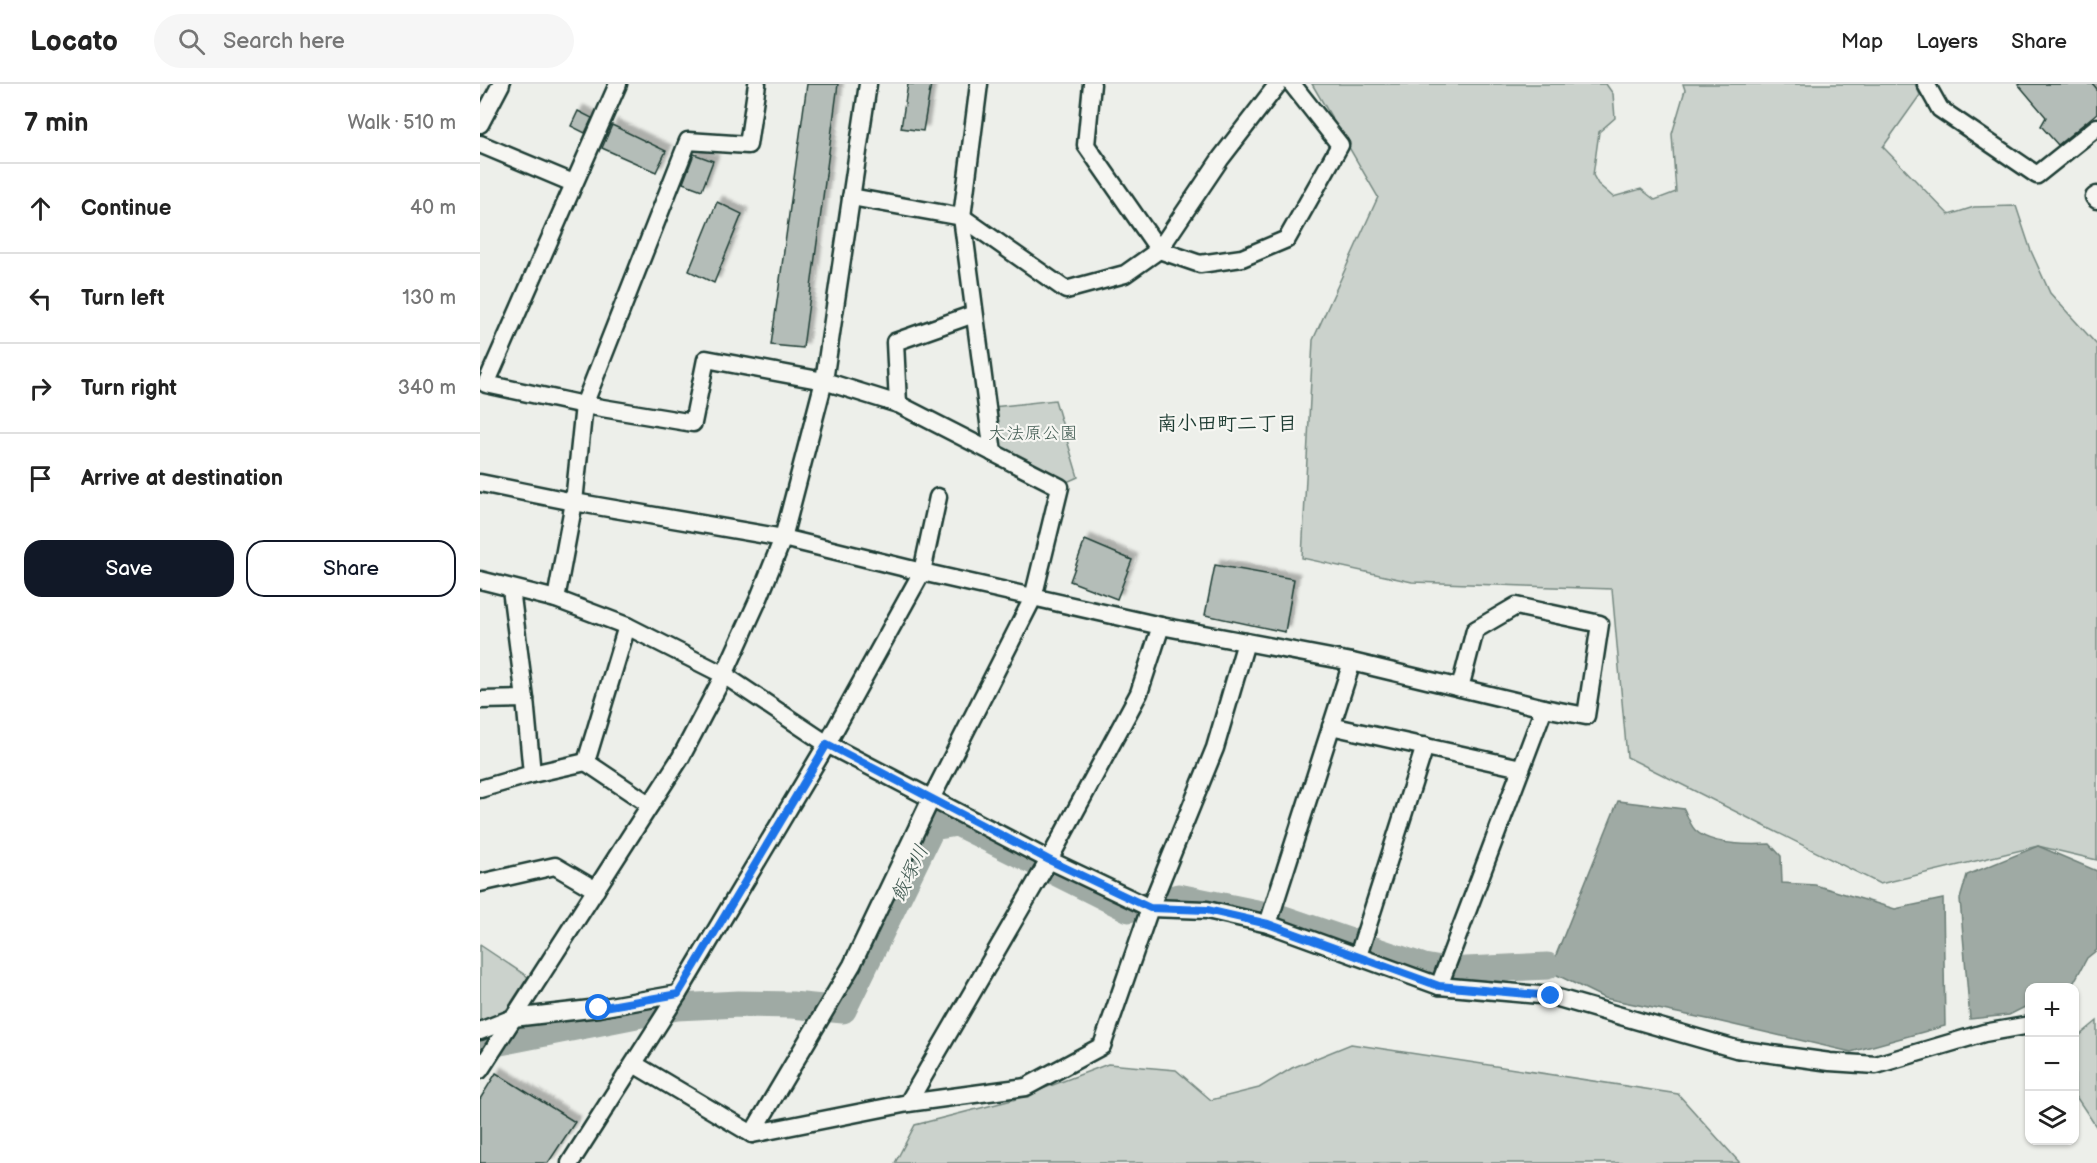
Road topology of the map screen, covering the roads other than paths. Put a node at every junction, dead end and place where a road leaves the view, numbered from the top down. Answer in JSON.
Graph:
{"nodes":[{"id":1,"x":501,"y":84,"type":"edge"},
{"id":2,"x":618,"y":84,"type":"edge"},
{"id":3,"x":757,"y":84,"type":"edge"},
{"id":4,"x":868,"y":84,"type":"edge"},
{"id":5,"x":979,"y":84,"type":"edge"},
{"id":6,"x":1092,"y":84,"type":"edge"},
{"id":7,"x":1278,"y":84,"type":"edge"},
{"id":8,"x":1292,"y":84,"type":"edge"},
{"id":9,"x":1926,"y":84,"type":"edge"},
{"id":10,"x":480,"y":124,"type":"edge"},
{"id":11,"x":2097,"y":127,"type":"edge"},
{"id":12,"x":480,"y":144,"type":"edge"},
{"id":13,"x":573,"y":183,"type":"junction"},
{"id":14,"x":2097,"y":195,"type":"edge"},
{"id":15,"x":851,"y":197,"type":"junction"},
{"id":16,"x":2097,"y":200,"type":"edge"},
{"id":17,"x":962,"y":217,"type":"junction"},
{"id":18,"x":1159,"y":250,"type":"junction"},
{"id":19,"x":974,"y":314,"type":"junction"},
{"id":20,"x":824,"y":381,"type":"junction"},
{"id":21,"x":898,"y":404,"type":"junction"},
{"id":22,"x":584,"y":405,"type":"junction"},
{"id":23,"x":993,"y":453,"type":"junction"},
{"id":24,"x":480,"y":483,"type":"edge"},
{"id":25,"x":938,"y":497,"type":"dead end"},
{"id":26,"x":574,"y":502,"type":"junction"},
{"id":27,"x":783,"y":538,"type":"junction"},
{"id":28,"x":922,"y":572,"type":"junction"},
{"id":29,"x":480,"y":580,"type":"edge"},
{"id":30,"x":511,"y":589,"type":"junction"},
{"id":31,"x":556,"y":598,"type":"junction"},
{"id":32,"x":1033,"y":598,"type":"junction"},
{"id":33,"x":627,"y":626,"type":"junction"},
{"id":34,"x":1161,"y":626,"type":"junction"},
{"id":35,"x":1246,"y":642,"type":"junction"},
{"id":36,"x":1352,"y":662,"type":"junction"},
{"id":37,"x":724,"y":675,"type":"junction"},
{"id":38,"x":1460,"y":688,"type":"junction"},
{"id":39,"x":525,"y":699,"type":"junction"},
{"id":40,"x":480,"y":700,"type":"edge"},
{"id":41,"x":1544,"y":708,"type":"junction"},
{"id":42,"x":1331,"y":726,"type":"junction"},
{"id":43,"x":827,"y":744,"type":"junction"},
{"id":44,"x":1425,"y":746,"type":"junction"},
{"id":45,"x":586,"y":762,"type":"junction"},
{"id":46,"x":1521,"y":768,"type":"junction"},
{"id":47,"x":531,"y":774,"type":"junction"},
{"id":48,"x":480,"y":789,"type":"edge"},
{"id":49,"x":932,"y":799,"type":"junction"},
{"id":50,"x":650,"y":805,"type":"junction"},
{"id":51,"x":1049,"y":860,"type":"junction"},
{"id":52,"x":480,"y":883,"type":"edge"},
{"id":53,"x":596,"y":890,"type":"junction"},
{"id":54,"x":1150,"y":908,"type":"junction"},
{"id":55,"x":1268,"y":924,"type":"junction"},
{"id":56,"x":1358,"y":957,"type":"junction"},
{"id":57,"x":1439,"y":986,"type":"junction"},
{"id":58,"x":678,"y":994,"type":"junction"},
{"id":59,"x":513,"y":1018,"type":"junction"},
{"id":60,"x":2025,"y":1026,"type":"edge"},
{"id":61,"x":480,"y":1031,"type":"edge"},
{"id":62,"x":634,"y":1064,"type":"junction"},
{"id":63,"x":480,"y":1070,"type":"edge"},
{"id":64,"x":908,"y":1103,"type":"junction"},
{"id":65,"x":752,"y":1134,"type":"junction"},
{"id":66,"x":570,"y":1163,"type":"edge"}],
"edges":[{"from":1,"to":10,"type":"street"},
{"from":2,"to":13,"type":"street"},
{"from":3,"to":22,"type":"street"},
{"from":4,"to":15,"type":"street"},
{"from":5,"to":17,"type":"street"},
{"from":6,"to":18,"type":"street"},
{"from":7,"to":18,"type":"street"},
{"from":8,"to":18,"type":"street"},
{"from":9,"to":11,"type":"street"},
{"from":12,"to":13,"type":"street"},
{"from":13,"to":22,"type":"street"},
{"from":14,"to":16,"type":"street"},
{"from":15,"to":17,"type":"street"},
{"from":15,"to":20,"type":"street"},
{"from":17,"to":18,"type":"street"},
{"from":17,"to":19,"type":"street"},
{"from":19,"to":21,"type":"street"},
{"from":19,"to":23,"type":"street"},
{"from":20,"to":21,"type":"street"},
{"from":20,"to":22,"type":"street"},
{"from":20,"to":27,"type":"street"},
{"from":21,"to":23,"type":"street"},
{"from":22,"to":26,"type":"street"},
{"from":23,"to":32,"type":"street"},
{"from":24,"to":26,"type":"street"},
{"from":25,"to":28,"type":"street"},
{"from":26,"to":27,"type":"street"},
{"from":26,"to":31,"type":"street"},
{"from":27,"to":28,"type":"street"},
{"from":27,"to":37,"type":"street"},
{"from":28,"to":32,"type":"street"},
{"from":28,"to":43,"type":"street"},
{"from":29,"to":30,"type":"street"},
{"from":30,"to":31,"type":"street"},
{"from":30,"to":39,"type":"street"},
{"from":31,"to":33,"type":"street"},
{"from":32,"to":34,"type":"street"},
{"from":32,"to":49,"type":"street"},
{"from":33,"to":37,"type":"street"},
{"from":33,"to":45,"type":"street"},
{"from":34,"to":35,"type":"street"},
{"from":34,"to":51,"type":"street"},
{"from":35,"to":36,"type":"street"},
{"from":35,"to":54,"type":"street"},
{"from":36,"to":38,"type":"street"},
{"from":36,"to":42,"type":"street"},
{"from":37,"to":43,"type":"street"},
{"from":37,"to":50,"type":"street"},
{"from":38,"to":41,"type":"street"},
{"from":38,"to":41,"type":"street"},
{"from":39,"to":40,"type":"street"},
{"from":39,"to":47,"type":"street"},
{"from":41,"to":46,"type":"street"},
{"from":42,"to":44,"type":"street"},
{"from":42,"to":55,"type":"street"},
{"from":43,"to":49,"type":"street"},
{"from":43,"to":58,"type":"street"},
{"from":44,"to":46,"type":"street"},
{"from":44,"to":56,"type":"street"},
{"from":45,"to":47,"type":"street"},
{"from":45,"to":50,"type":"street"},
{"from":46,"to":57,"type":"street"},
{"from":47,"to":48,"type":"street"},
{"from":49,"to":51,"type":"street"},
{"from":49,"to":65,"type":"street"},
{"from":50,"to":53,"type":"street"},
{"from":51,"to":54,"type":"street"},
{"from":51,"to":64,"type":"street"},
{"from":52,"to":53,"type":"street"},
{"from":53,"to":59,"type":"street"},
{"from":54,"to":55,"type":"street"},
{"from":54,"to":64,"type":"street"},
{"from":55,"to":56,"type":"street"},
{"from":56,"to":57,"type":"street"},
{"from":57,"to":60,"type":"street"},
{"from":58,"to":59,"type":"street"},
{"from":58,"to":62,"type":"street"},
{"from":59,"to":61,"type":"street"},
{"from":59,"to":63,"type":"street"},
{"from":62,"to":65,"type":"street"},
{"from":62,"to":66,"type":"street"},
{"from":64,"to":65,"type":"street"}]}
